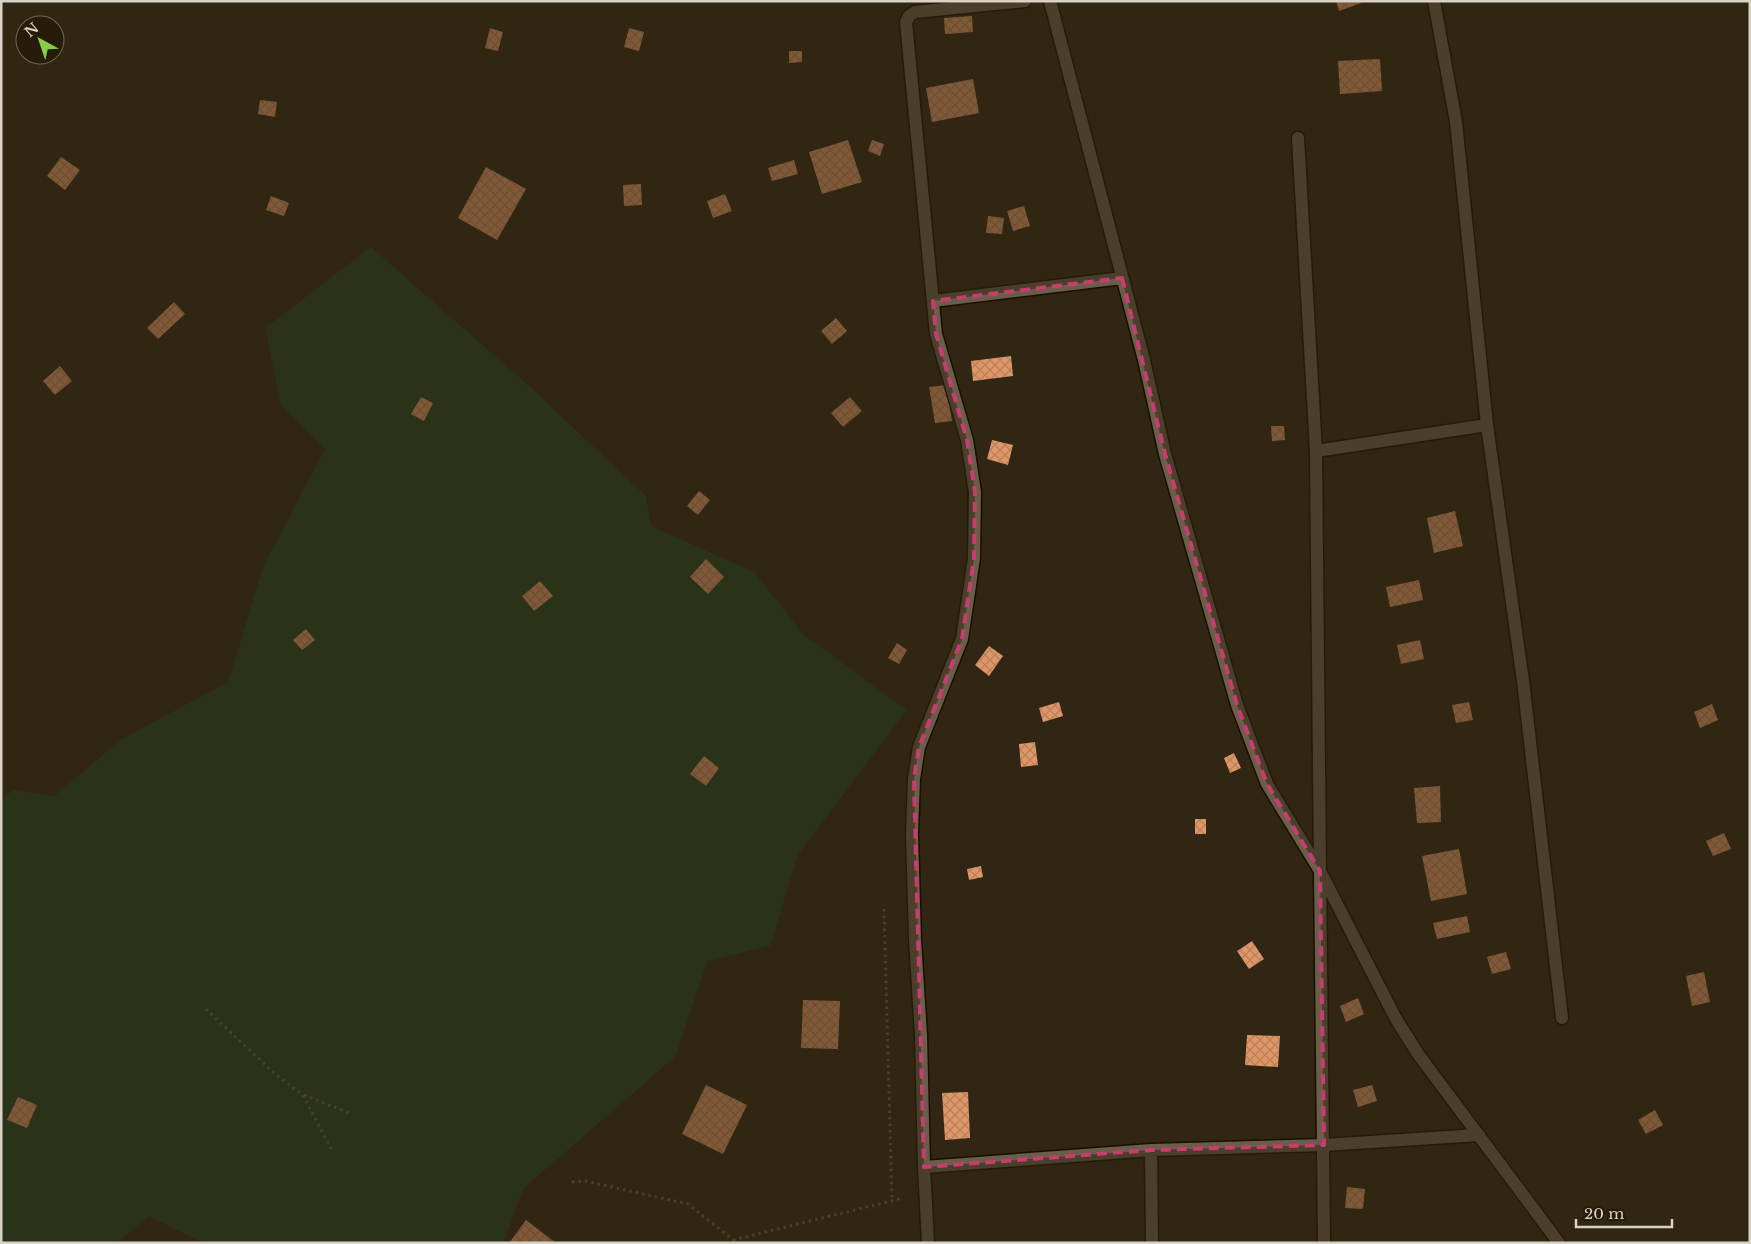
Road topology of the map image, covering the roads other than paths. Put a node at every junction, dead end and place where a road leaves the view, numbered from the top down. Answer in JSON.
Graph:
{"nodes":[{"id":1,"x":1025,"y":1,"type":"edge"},
{"id":2,"x":1050,"y":1,"type":"edge"},
{"id":3,"x":1434,"y":1,"type":"edge"},
{"id":4,"x":1298,"y":138,"type":"dead end"},
{"id":5,"x":1122,"y":278,"type":"junction"},
{"id":6,"x":933,"y":301,"type":"junction"},
{"id":7,"x":1487,"y":425,"type":"junction"},
{"id":8,"x":1316,"y":451,"type":"junction"},
{"id":9,"x":1320,"y":871,"type":"junction"},
{"id":10,"x":1562,"y":1018,"type":"dead end"},
{"id":11,"x":1479,"y":1135,"type":"junction"},
{"id":12,"x":1324,"y":1145,"type":"junction"},
{"id":13,"x":1151,"y":1150,"type":"junction"},
{"id":14,"x":924,"y":1167,"type":"junction"},
{"id":15,"x":928,"y":1243,"type":"edge"},
{"id":16,"x":1152,"y":1243,"type":"edge"},
{"id":17,"x":1324,"y":1243,"type":"edge"},
{"id":18,"x":1559,"y":1243,"type":"edge"}],
"edges":[{"from":1,"to":6,"type":"street"},
{"from":2,"to":5,"type":"street"},
{"from":3,"to":7,"type":"street"},
{"from":4,"to":8,"type":"street"},
{"from":5,"to":6,"type":"street"},
{"from":5,"to":9,"type":"street"},
{"from":6,"to":14,"type":"street"},
{"from":7,"to":8,"type":"street"},
{"from":7,"to":10,"type":"street"},
{"from":8,"to":9,"type":"street"},
{"from":9,"to":11,"type":"street"},
{"from":9,"to":12,"type":"street"},
{"from":11,"to":12,"type":"street"},
{"from":11,"to":18,"type":"street"},
{"from":12,"to":13,"type":"street"},
{"from":12,"to":17,"type":"street"},
{"from":13,"to":14,"type":"street"},
{"from":13,"to":16,"type":"street"},
{"from":14,"to":15,"type":"street"}]}
